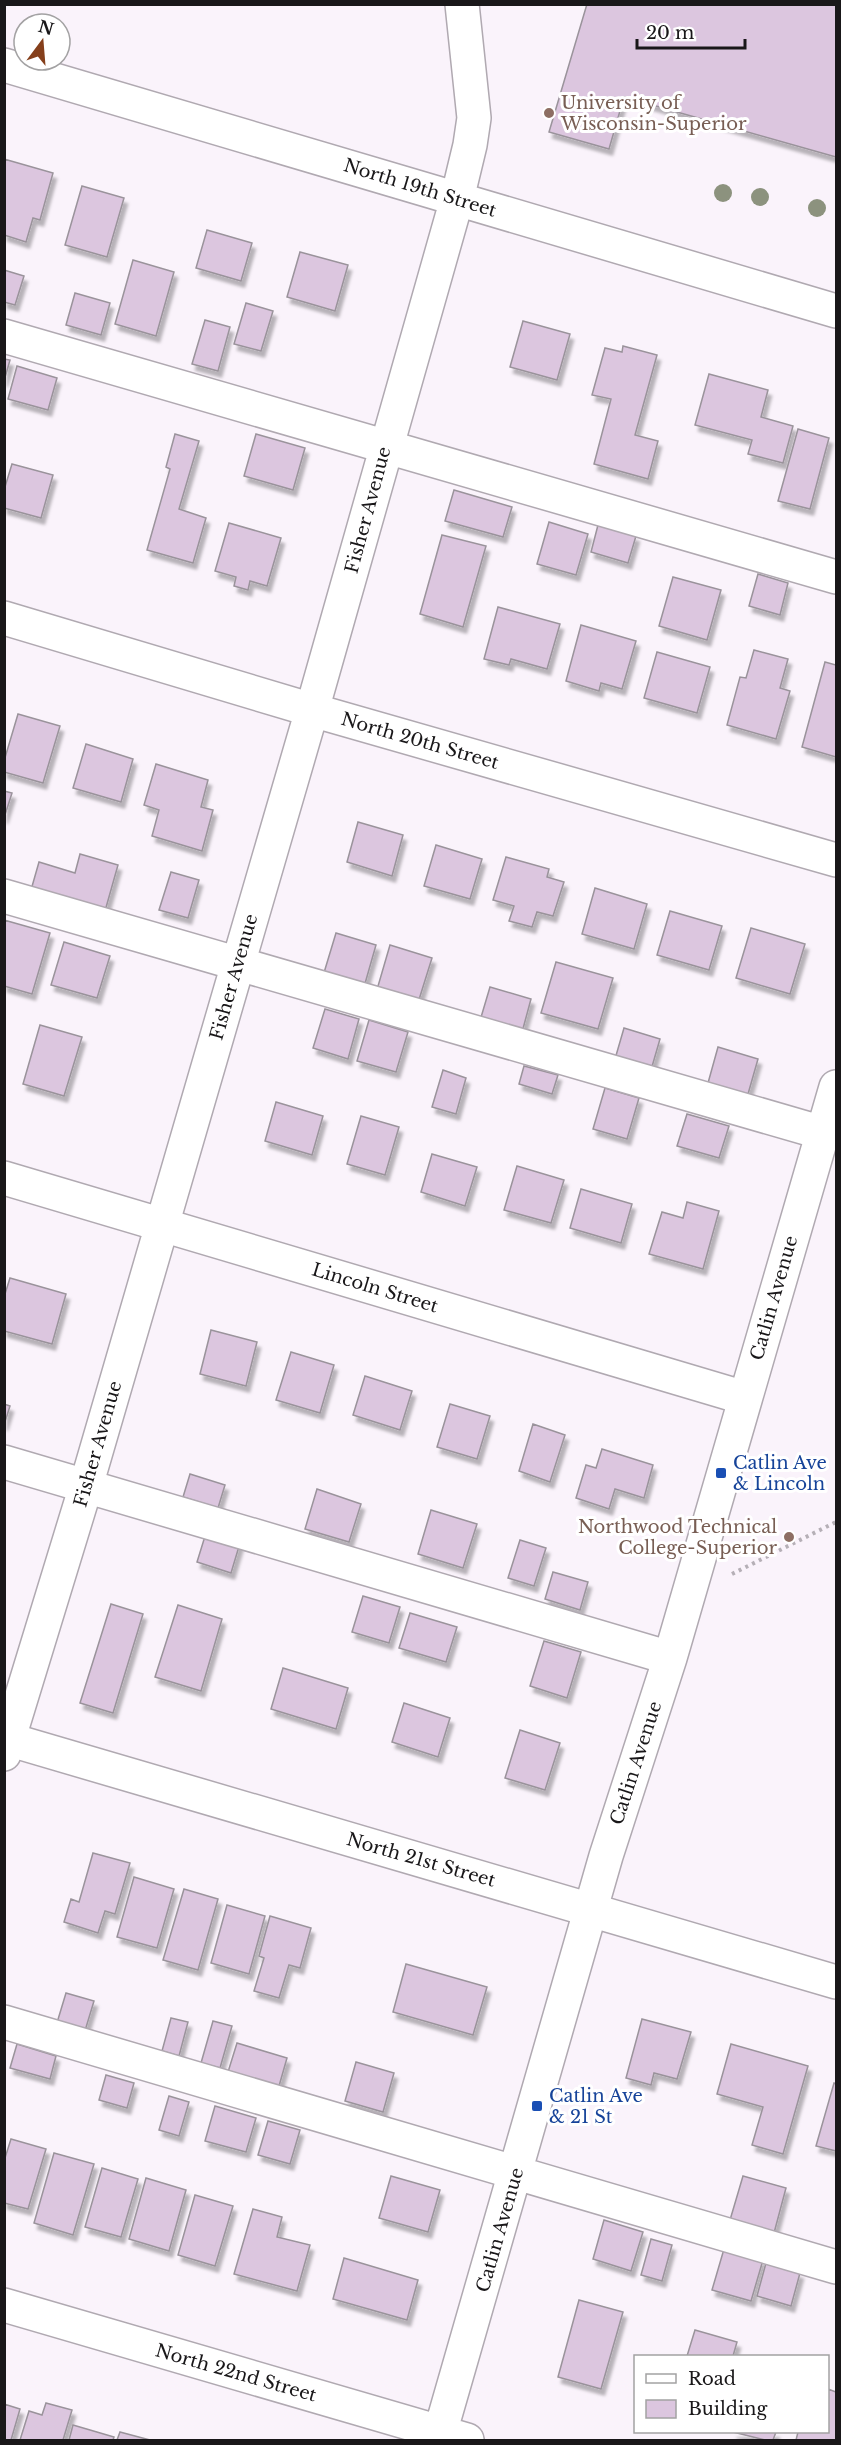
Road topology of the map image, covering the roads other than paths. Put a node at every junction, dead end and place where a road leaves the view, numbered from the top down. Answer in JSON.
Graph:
{"nodes":[{"id":1,"x":462,"y":4,"type":"edge"},
{"id":2,"x":4,"y":65,"type":"edge"},
{"id":3,"x":457,"y":199,"type":"junction"},
{"id":4,"x":837,"y":311,"type":"edge"},
{"id":5,"x":4,"y":336,"type":"edge"},
{"id":6,"x":385,"y":446,"type":"junction"},
{"id":7,"x":837,"y":577,"type":"edge"},
{"id":8,"x":4,"y":618,"type":"edge"},
{"id":9,"x":312,"y":710,"type":"junction"},
{"id":10,"x":837,"y":860,"type":"edge"},
{"id":11,"x":4,"y":896,"type":"edge"},
{"id":12,"x":238,"y":965,"type":"junction"},
{"id":13,"x":832,"y":1109,"type":"edge"},
{"id":14,"x":4,"y":1178,"type":"edge"},
{"id":15,"x":162,"y":1224,"type":"junction"},
{"id":16,"x":745,"y":1398,"type":"junction"},
{"id":17,"x":4,"y":1462,"type":"edge"},
{"id":18,"x":86,"y":1486,"type":"junction"},
{"id":19,"x":670,"y":1658,"type":"junction"},
{"id":20,"x":6,"y":1744,"type":"edge"},
{"id":21,"x":591,"y":1910,"type":"junction"},
{"id":22,"x":837,"y":1982,"type":"edge"},
{"id":23,"x":4,"y":2022,"type":"edge"},
{"id":24,"x":516,"y":2174,"type":"junction"},
{"id":25,"x":837,"y":2267,"type":"edge"},
{"id":26,"x":4,"y":2306,"type":"edge"},
{"id":27,"x":449,"y":2438,"type":"edge"}],
"edges":[{"from":1,"to":3,"type":"street","name":"Fisher Avenue"},
{"from":2,"to":3,"type":"street","name":"North 19th Street"},
{"from":3,"to":4,"type":"street","name":"North 19th Street"},
{"from":3,"to":6,"type":"street","name":"Fisher Avenue"},
{"from":5,"to":6,"type":"street"},
{"from":6,"to":7,"type":"street"},
{"from":6,"to":9,"type":"street","name":"Fisher Avenue"},
{"from":8,"to":9,"type":"street","name":"North 20th Street"},
{"from":9,"to":10,"type":"street","name":"North 20th Street"},
{"from":9,"to":12,"type":"street","name":"Fisher Avenue"},
{"from":11,"to":12,"type":"street"},
{"from":12,"to":13,"type":"street"},
{"from":12,"to":15,"type":"street","name":"Fisher Avenue"},
{"from":13,"to":16,"type":"street","name":"Catlin Avenue"},
{"from":14,"to":15,"type":"street","name":"Lincoln Street"},
{"from":15,"to":16,"type":"street","name":"Lincoln Street"},
{"from":15,"to":18,"type":"street","name":"Fisher Avenue"},
{"from":16,"to":19,"type":"street","name":"Catlin Avenue"},
{"from":17,"to":18,"type":"street"},
{"from":18,"to":19,"type":"street"},
{"from":18,"to":20,"type":"street","name":"Fisher Avenue"},
{"from":19,"to":21,"type":"street","name":"Catlin Avenue"},
{"from":20,"to":21,"type":"street","name":"North 21st Street"},
{"from":21,"to":22,"type":"street","name":"North 21st Street"},
{"from":21,"to":24,"type":"street","name":"Catlin Avenue"},
{"from":23,"to":24,"type":"street"},
{"from":24,"to":25,"type":"street"},
{"from":24,"to":27,"type":"street","name":"Catlin Avenue"},
{"from":26,"to":27,"type":"street","name":"North 22nd Street"}]}
